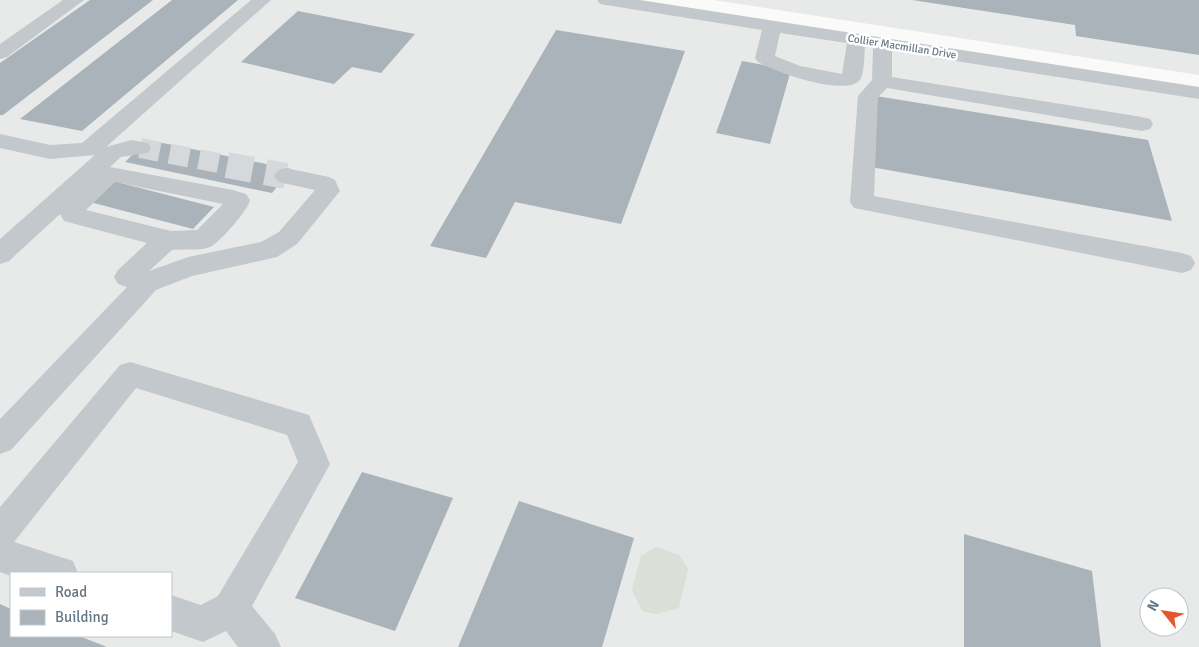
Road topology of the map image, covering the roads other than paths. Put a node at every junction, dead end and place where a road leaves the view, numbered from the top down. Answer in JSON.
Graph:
{"nodes":[{"id":1,"x":75,"y":0,"type":"edge"},
{"id":2,"x":262,"y":0,"type":"edge"},
{"id":3,"x":606,"y":0,"type":"edge"},
{"id":4,"x":772,"y":26,"type":"junction"},
{"id":5,"x":856,"y":39,"type":"junction"},
{"id":6,"x":883,"y":43,"type":"junction"},
{"id":7,"x":0,"y":53,"type":"edge"},
{"id":8,"x":1050,"y":69,"type":"junction"},
{"id":9,"x":882,"y":81,"type":"junction"},
{"id":10,"x":1199,"y":93,"type":"edge"},
{"id":11,"x":1060,"y":110,"type":"junction"},
{"id":12,"x":1142,"y":124,"type":"dead end"},
{"id":13,"x":0,"y":141,"type":"edge"},
{"id":14,"x":140,"y":148,"type":"tunnel mouth"},
{"id":15,"x":286,"y":176,"type":"tunnel mouth"},
{"id":16,"x":73,"y":215,"type":"junction"},
{"id":17,"x":27,"y":229,"type":"junction"},
{"id":18,"x":170,"y":240,"type":"junction"},
{"id":19,"x":0,"y":254,"type":"edge"},
{"id":20,"x":1182,"y":263,"type":"dead end"},
{"id":21,"x":127,"y":277,"type":"dead end"},
{"id":22,"x":0,"y":440,"type":"edge"},
{"id":23,"x":0,"y":533,"type":"edge"},
{"id":24,"x":0,"y":555,"type":"edge"},
{"id":25,"x":58,"y":572,"type":"edge"},
{"id":26,"x":232,"y":609,"type":"junction"},
{"id":27,"x":172,"y":613,"type":"edge"},
{"id":28,"x":262,"y":647,"type":"edge"}],
"edges":[{"from":1,"to":7,"type":"street"},
{"from":2,"to":13,"type":"street"},
{"from":3,"to":4,"type":"street","name":"Collier Macmillan Drive"},
{"from":4,"to":5,"type":"street","name":"Collier Macmillan Drive"},
{"from":4,"to":5,"type":"street"},
{"from":5,"to":6,"type":"street","name":"Collier Macmillan Drive"},
{"from":6,"to":8,"type":"street","name":"Collier Macmillan Drive"},
{"from":6,"to":9,"type":"street"},
{"from":8,"to":10,"type":"street","name":"Collier Macmillan Drive"},
{"from":8,"to":11,"type":"street"},
{"from":9,"to":11,"type":"street"},
{"from":9,"to":20,"type":"street"},
{"from":11,"to":12,"type":"street"},
{"from":14,"to":17,"type":"street"},
{"from":15,"to":22,"type":"street"},
{"from":16,"to":17,"type":"street"},
{"from":16,"to":18,"type":"street"},
{"from":16,"to":18,"type":"street"},
{"from":17,"to":19,"type":"street"},
{"from":18,"to":21,"type":"street"},
{"from":23,"to":26,"type":"street"},
{"from":24,"to":25,"type":"street"},
{"from":26,"to":27,"type":"street"},
{"from":26,"to":28,"type":"street"}]}
